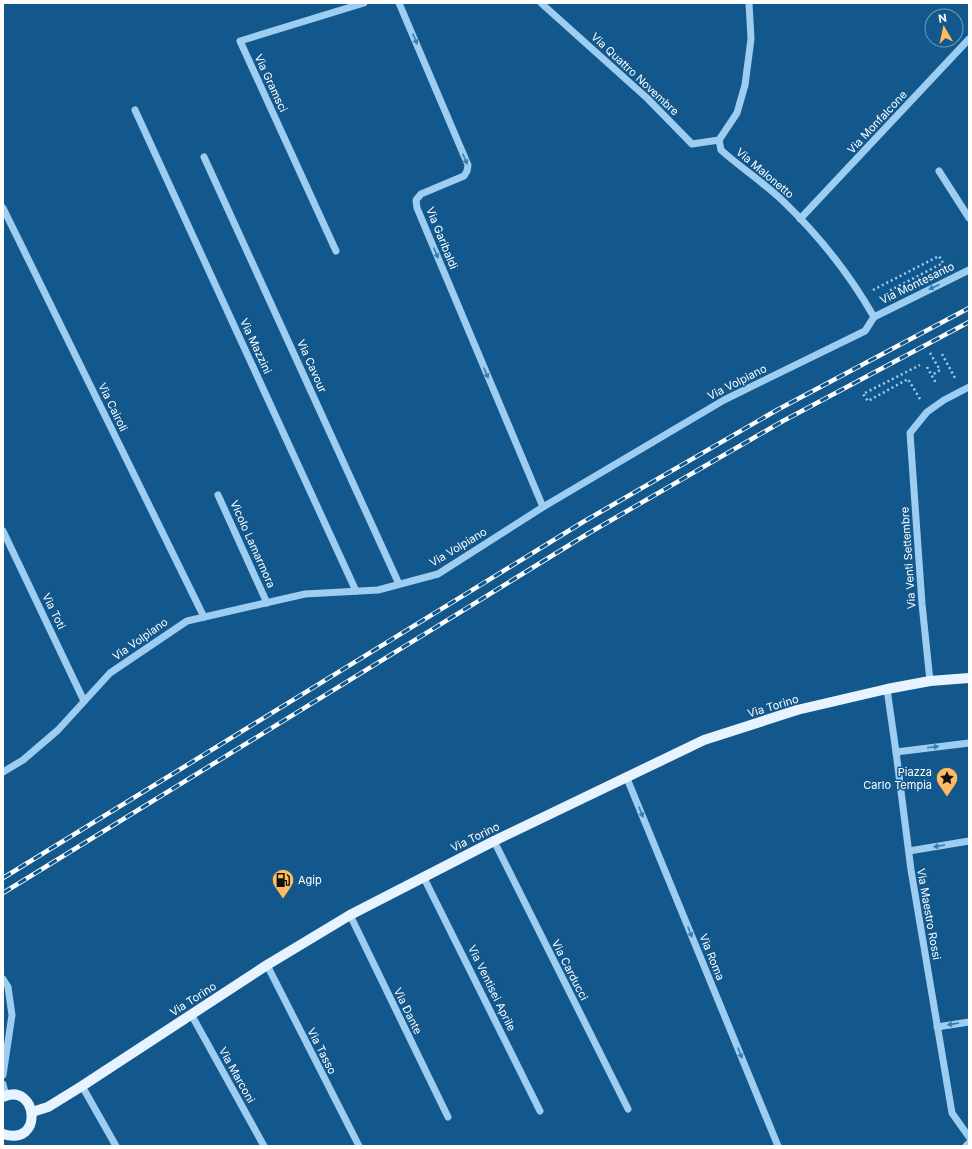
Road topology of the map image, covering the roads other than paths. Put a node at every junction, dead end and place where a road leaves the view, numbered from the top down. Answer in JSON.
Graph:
{"nodes":[{"id":1,"x":364,"y":3,"type":"edge"},
{"id":2,"x":399,"y":3,"type":"edge"},
{"id":3,"x":541,"y":3,"type":"edge"},
{"id":4,"x":749,"y":3,"type":"edge"},
{"id":5,"x":969,"y":39,"type":"edge"},
{"id":6,"x":135,"y":110,"type":"dead end"},
{"id":7,"x":719,"y":140,"type":"junction"},
{"id":8,"x":204,"y":158,"type":"dead end"},
{"id":9,"x":939,"y":171,"type":"dead end"},
{"id":10,"x":3,"y":208,"type":"edge"},
{"id":11,"x":969,"y":218,"type":"edge"},
{"id":12,"x":800,"y":220,"type":"junction"},
{"id":13,"x":336,"y":250,"type":"dead end"},
{"id":14,"x":969,"y":270,"type":"edge"},
{"id":15,"x":874,"y":317,"type":"junction"},
{"id":16,"x":969,"y":388,"type":"edge"},
{"id":17,"x":218,"y":495,"type":"dead end"},
{"id":18,"x":542,"y":507,"type":"junction"},
{"id":19,"x":3,"y":531,"type":"edge"},
{"id":20,"x":399,"y":584,"type":"junction"},
{"id":21,"x":356,"y":591,"type":"junction"},
{"id":22,"x":267,"y":603,"type":"junction"},
{"id":23,"x":204,"y":617,"type":"junction"},
{"id":24,"x":969,"y":678,"type":"edge"},
{"id":25,"x":930,"y":681,"type":"junction"},
{"id":26,"x":887,"y":688,"type":"junction"},
{"id":27,"x":84,"y":701,"type":"junction"},
{"id":28,"x":969,"y":743,"type":"edge"},
{"id":29,"x":896,"y":752,"type":"junction"},
{"id":30,"x":3,"y":772,"type":"edge"},
{"id":31,"x":626,"y":776,"type":"junction"},
{"id":32,"x":494,"y":840,"type":"junction"},
{"id":33,"x":969,"y":841,"type":"edge"},
{"id":34,"x":909,"y":851,"type":"junction"},
{"id":35,"x":423,"y":876,"type":"junction"},
{"id":36,"x":350,"y":915,"type":"junction"},
{"id":37,"x":267,"y":965,"type":"junction"},
{"id":38,"x":3,"y":979,"type":"edge"},
{"id":39,"x":191,"y":1014,"type":"junction"},
{"id":40,"x":969,"y":1022,"type":"edge"},
{"id":41,"x":937,"y":1027,"type":"junction"},
{"id":42,"x":3,"y":1075,"type":"edge"},
{"id":43,"x":3,"y":1084,"type":"edge"},
{"id":44,"x":82,"y":1086,"type":"junction"},
{"id":45,"x":4,"y":1097,"type":"edge"},
{"id":46,"x":628,"y":1109,"type":"dead end"},
{"id":47,"x":540,"y":1111,"type":"dead end"},
{"id":48,"x":32,"y":1112,"type":"junction"},
{"id":49,"x":448,"y":1117,"type":"dead end"},
{"id":50,"x":3,"y":1134,"type":"edge"},
{"id":51,"x":969,"y":1137,"type":"edge"},
{"id":52,"x":969,"y":1143,"type":"edge"},
{"id":53,"x":116,"y":1146,"type":"edge"},
{"id":54,"x":264,"y":1146,"type":"edge"},
{"id":55,"x":359,"y":1146,"type":"edge"},
{"id":56,"x":778,"y":1146,"type":"edge"},
{"id":57,"x":966,"y":1146,"type":"edge"}],
"edges":[{"from":1,"to":13,"type":"street","name":"Via Gramsci"},
{"from":2,"to":18,"type":"street","name":"Via Garibaldi","one_way":true},
{"from":3,"to":7,"type":"street","name":"Via Quattro Novembre"},
{"from":4,"to":7,"type":"street"},
{"from":5,"to":12,"type":"street","name":"Via Monfalcone"},
{"from":6,"to":21,"type":"street","name":"Via Mazzini"},
{"from":7,"to":12,"type":"street","name":"Via Malonetto"},
{"from":8,"to":20,"type":"street","name":"Via Cavour"},
{"from":9,"to":11,"type":"street"},
{"from":10,"to":23,"type":"street","name":"Via Cairoli"},
{"from":12,"to":15,"type":"street","name":"Via Malonetto"},
{"from":14,"to":15,"type":"street","name":"Via Montesanto","one_way":true},
{"from":15,"to":18,"type":"street","name":"Via Volpiano"},
{"from":16,"to":25,"type":"street","name":"Via Venti Settembre"},
{"from":17,"to":22,"type":"street","name":"Vicolo Lamarmora"},
{"from":18,"to":20,"type":"street","name":"Via Volpiano"},
{"from":19,"to":27,"type":"street","name":"Via Toti"},
{"from":20,"to":21,"type":"street","name":"Via Volpiano"},
{"from":21,"to":22,"type":"street","name":"Via Volpiano"},
{"from":22,"to":23,"type":"street","name":"Via Volpiano"},
{"from":23,"to":27,"type":"street","name":"Via Volpiano"},
{"from":24,"to":25,"type":"main road","name":"Via Torino"},
{"from":25,"to":26,"type":"main road","name":"Via Torino"},
{"from":26,"to":29,"type":"street","name":"Via Maestro Rossi"},
{"from":26,"to":31,"type":"main road","name":"Via Torino"},
{"from":27,"to":30,"type":"street","name":"Via Volpiano"},
{"from":29,"to":28,"type":"street","one_way":true},
{"from":29,"to":34,"type":"street","name":"Via Maestro Rossi"},
{"from":31,"to":32,"type":"main road","name":"Via Torino"},
{"from":31,"to":56,"type":"street","name":"Via Roma","one_way":true},
{"from":32,"to":35,"type":"main road","name":"Via Torino"},
{"from":32,"to":46,"type":"street","name":"Via Carducci"},
{"from":33,"to":34,"type":"street","one_way":true},
{"from":34,"to":41,"type":"street","name":"Via Maestro Rossi"},
{"from":35,"to":36,"type":"main road","name":"Via Torino"},
{"from":35,"to":47,"type":"street","name":"Via Ventisei Aprile"},
{"from":36,"to":37,"type":"main road","name":"Via Torino"},
{"from":36,"to":49,"type":"street","name":"Via Dante"},
{"from":37,"to":39,"type":"main road","name":"Via Torino"},
{"from":37,"to":55,"type":"street","name":"Via Tasso"},
{"from":38,"to":42,"type":"street"},
{"from":39,"to":44,"type":"main road","name":"Via Torino"},
{"from":39,"to":54,"type":"street","name":"Via Marconi"},
{"from":40,"to":41,"type":"street","one_way":true},
{"from":41,"to":51,"type":"street","name":"Via Maestro Rossi"},
{"from":43,"to":45,"type":"street"},
{"from":44,"to":48,"type":"main road","name":"Via Torino"},
{"from":44,"to":53,"type":"street"},
{"from":45,"to":48,"type":"main road"},
{"from":48,"to":50,"type":"main road"},
{"from":52,"to":57,"type":"street"}]}
